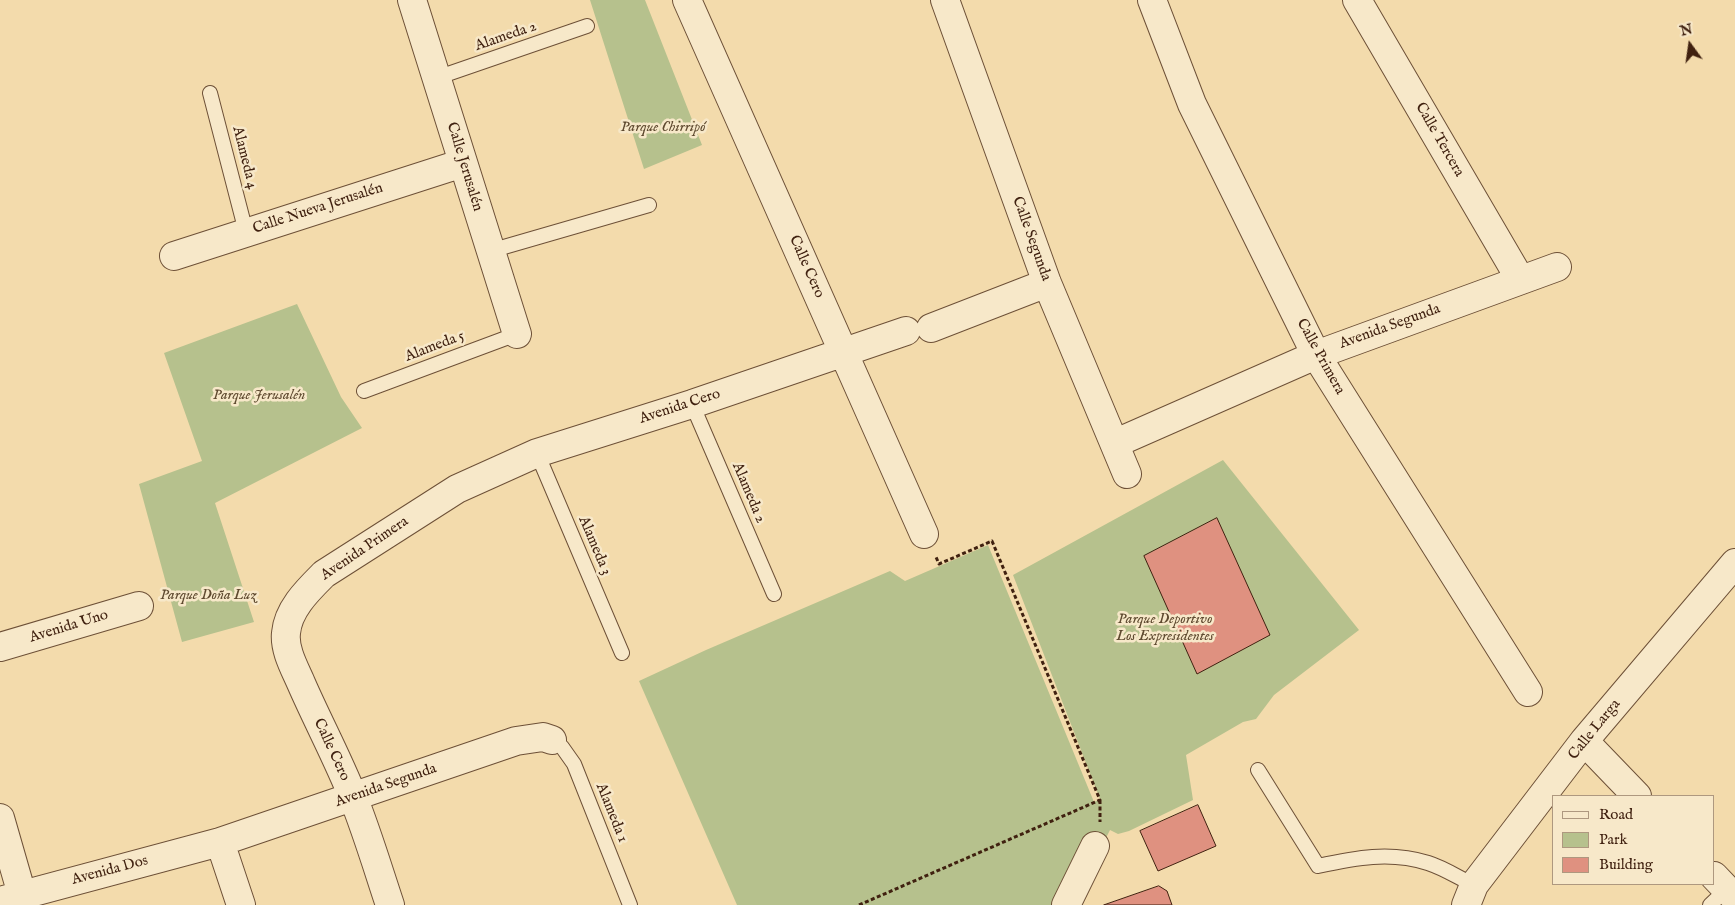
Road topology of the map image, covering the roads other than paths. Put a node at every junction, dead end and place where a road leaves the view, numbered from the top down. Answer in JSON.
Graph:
{"nodes":[{"id":1,"x":412,"y":0,"type":"edge"},
{"id":2,"x":687,"y":0,"type":"edge"},
{"id":3,"x":945,"y":0,"type":"edge"},
{"id":4,"x":1152,"y":0,"type":"edge"},
{"id":5,"x":1357,"y":0,"type":"edge"},
{"id":6,"x":587,"y":26,"type":"dead end"},
{"id":7,"x":436,"y":78,"type":"junction"},
{"id":8,"x":210,"y":92,"type":"dead end"},
{"id":9,"x":463,"y":163,"type":"junction"},
{"id":10,"x":649,"y":205,"type":"dead end"},
{"id":11,"x":246,"y":232,"type":"junction"},
{"id":12,"x":490,"y":251,"type":"junction"},
{"id":13,"x":174,"y":256,"type":"dead end"},
{"id":14,"x":1557,"y":267,"type":"dead end"},
{"id":15,"x":1520,"y":279,"type":"junction"},
{"id":16,"x":1047,"y":283,"type":"junction"},
{"id":17,"x":517,"y":334,"type":"joint"},
{"id":18,"x":844,"y":351,"type":"junction"},
{"id":19,"x":1316,"y":355,"type":"junction"},
{"id":20,"x":364,"y":391,"type":"dead end"},
{"id":21,"x":692,"y":404,"type":"junction"},
{"id":22,"x":1116,"y":443,"type":"junction"},
{"id":23,"x":537,"y":452,"type":"junction"},
{"id":24,"x":1128,"y":474,"type":"dead end"},
{"id":25,"x":456,"y":489,"type":"joint"},
{"id":26,"x":924,"y":534,"type":"road end"},
{"id":27,"x":1735,"y":563,"type":"edge"},
{"id":28,"x":774,"y":594,"type":"dead end"},
{"id":29,"x":139,"y":606,"type":"dead end"},
{"id":30,"x":287,"y":624,"type":"joint"},
{"id":31,"x":0,"y":647,"type":"edge"},
{"id":32,"x":622,"y":653,"type":"dead end"},
{"id":33,"x":1528,"y":692,"type":"dead end"},
{"id":34,"x":552,"y":740,"type":"joint"},
{"id":35,"x":1584,"y":741,"type":"junction"},
{"id":36,"x":1258,"y":770,"type":"dead end"},
{"id":37,"x":1636,"y":795,"type":"edge"},
{"id":38,"x":353,"y":797,"type":"junction"},
{"id":39,"x":0,"y":818,"type":"edge"},
{"id":40,"x":220,"y":842,"type":"junction"},
{"id":41,"x":1095,"y":846,"type":"dead end"},
{"id":42,"x":1470,"y":895,"type":"edge"},
{"id":43,"x":16,"y":900,"type":"edge"},
{"id":44,"x":241,"y":905,"type":"edge"},
{"id":45,"x":390,"y":905,"type":"edge"},
{"id":46,"x":630,"y":905,"type":"edge"},
{"id":47,"x":1066,"y":905,"type":"edge"}],
"edges":[{"from":1,"to":7,"type":"street","name":"Calle Jerusalén"},
{"from":2,"to":18,"type":"street","name":"Calle Cero"},
{"from":3,"to":16,"type":"street","name":"Calle Segunda"},
{"from":4,"to":19,"type":"street","name":"Calle Primera"},
{"from":5,"to":15,"type":"street","name":"Calle Tercera"},
{"from":6,"to":7,"type":"lane","name":"Alameda 2"},
{"from":7,"to":9,"type":"street","name":"Calle Jerusalén"},
{"from":8,"to":11,"type":"lane","name":"Alameda 4"},
{"from":9,"to":11,"type":"street","name":"Calle Nueva Jerusalén"},
{"from":9,"to":12,"type":"street","name":"Calle Jerusalén"},
{"from":10,"to":12,"type":"lane"},
{"from":11,"to":13,"type":"street","name":"Calle Nueva Jerusalén"},
{"from":12,"to":17,"type":"street","name":"Calle Jerusalén"},
{"from":14,"to":15,"type":"street","name":"Avenida Segunda"},
{"from":15,"to":19,"type":"street","name":"Avenida Segunda"},
{"from":16,"to":18,"type":"street","name":"Avenida Cero"},
{"from":16,"to":22,"type":"street","name":"Calle Segunda"},
{"from":17,"to":20,"type":"lane","name":"Alameda 5"},
{"from":18,"to":21,"type":"street","name":"Avenida Cero"},
{"from":18,"to":26,"type":"street","name":"Calle Cero"},
{"from":19,"to":22,"type":"street","name":"Avenida Segunda"},
{"from":19,"to":33,"type":"street","name":"Calle Primera"},
{"from":21,"to":23,"type":"street","name":"Avenida Cero"},
{"from":21,"to":28,"type":"lane","name":"Alameda 2"},
{"from":22,"to":24,"type":"street","name":"Calle Segunda"},
{"from":23,"to":25,"type":"street","name":"Avenida Cero"},
{"from":23,"to":32,"type":"lane","name":"Alameda 3"},
{"from":25,"to":30,"type":"street","name":"Avenida Primera"},
{"from":27,"to":35,"type":"street","name":"Calle Larga"},
{"from":29,"to":31,"type":"street","name":"Avenida Uno"},
{"from":30,"to":38,"type":"street","name":"Calle Cero"},
{"from":34,"to":38,"type":"street","name":"Avenida Segunda"},
{"from":34,"to":46,"type":"lane","name":"Alameda 1"},
{"from":35,"to":37,"type":"street"},
{"from":35,"to":42,"type":"street","name":"Calle Larga"},
{"from":36,"to":42,"type":"lane"},
{"from":38,"to":40,"type":"street","name":"Avenida Segunda"},
{"from":38,"to":45,"type":"street","name":"Calle Cero"},
{"from":39,"to":43,"type":"street"},
{"from":40,"to":43,"type":"street","name":"Avenida Dos"},
{"from":40,"to":44,"type":"street"},
{"from":41,"to":47,"type":"street"}]}
